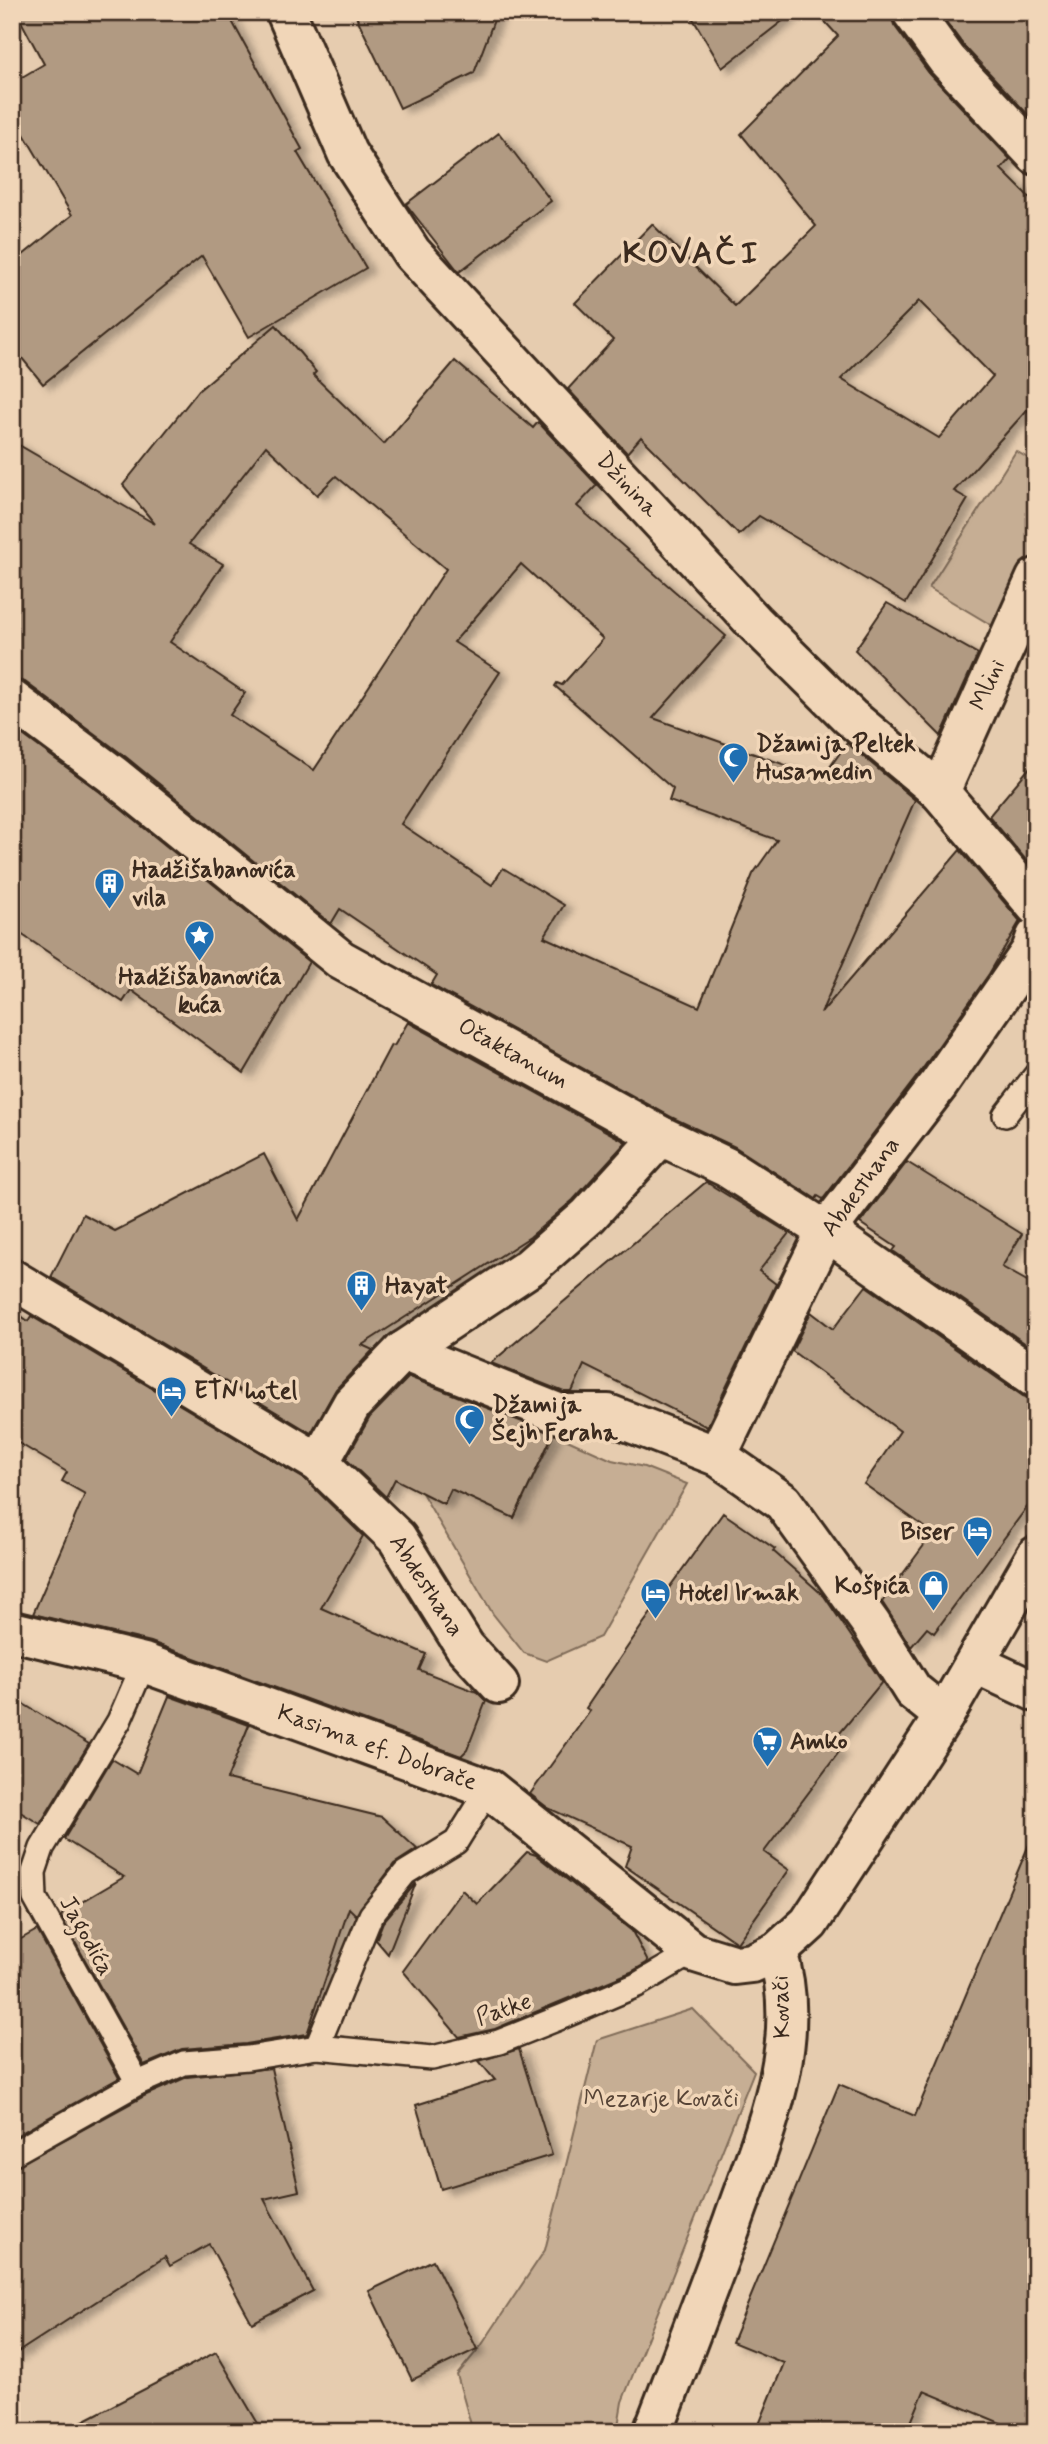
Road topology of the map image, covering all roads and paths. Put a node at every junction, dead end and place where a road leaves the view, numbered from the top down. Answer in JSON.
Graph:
{"nodes":[{"id":1,"x":286,"y":12,"type":"edge"},
{"id":2,"x":912,"y":12,"type":"edge"},
{"id":3,"x":1036,"y":155,"type":"edge"},
{"id":4,"x":1036,"y":578,"type":"edge"},
{"id":5,"x":12,"y":700,"type":"edge"},
{"id":6,"x":940,"y":792,"type":"junction"},
{"id":7,"x":1036,"y":906,"type":"edge"},
{"id":8,"x":1036,"y":937,"type":"edge"},
{"id":9,"x":1036,"y":1075,"type":"edge"},
{"id":10,"x":1005,"y":1115,"type":"dead end"},
{"id":11,"x":661,"y":1136,"type":"junction"},
{"id":12,"x":826,"y":1231,"type":"junction"},
{"id":13,"x":12,"y":1279,"type":"edge"},
{"id":14,"x":403,"y":1351,"type":"junction"},
{"id":15,"x":1036,"y":1378,"type":"edge"},
{"id":16,"x":717,"y":1456,"type":"junction"},
{"id":17,"x":319,"y":1463,"type":"junction"},
{"id":18,"x":1036,"y":1556,"type":"edge"},
{"id":19,"x":12,"y":1631,"type":"edge"},
{"id":20,"x":144,"y":1663,"type":"junction"},
{"id":21,"x":976,"y":1664,"type":"junction"},
{"id":22,"x":499,"y":1684,"type":"dead end"},
{"id":23,"x":1036,"y":1692,"type":"edge"},
{"id":24,"x":944,"y":1716,"type":"junction"},
{"id":25,"x":489,"y":1789,"type":"junction"},
{"id":26,"x":693,"y":1952,"type":"junction"},
{"id":27,"x":777,"y":1952,"type":"junction"},
{"id":28,"x":317,"y":2047,"type":"junction"},
{"id":29,"x":138,"y":2083,"type":"junction"},
{"id":30,"x":12,"y":2154,"type":"edge"},
{"id":31,"x":653,"y":2432,"type":"edge"}],
"edges":[{"from":1,"to":6,"type":"street","name":"Džinina"},
{"from":2,"to":3,"type":"street"},
{"from":4,"to":6,"type":"street","name":"Mlini"},
{"from":5,"to":11,"type":"street","name":"Očaktanum"},
{"from":6,"to":7,"type":"street","name":"Džinina"},
{"from":8,"to":12,"type":"street","name":"Abdesthana"},
{"from":9,"to":10,"type":"lane"},
{"from":11,"to":12,"type":"street","name":"Očaktanum"},
{"from":11,"to":14,"type":"street"},
{"from":12,"to":15,"type":"street","name":"Očaktanum"},
{"from":12,"to":16,"type":"street","name":"Abdesthana"},
{"from":13,"to":17,"type":"street","name":"Abdesthana"},
{"from":14,"to":16,"type":"street"},
{"from":14,"to":17,"type":"street"},
{"from":16,"to":24,"type":"street"},
{"from":17,"to":22,"type":"street","name":"Abdesthana"},
{"from":18,"to":21,"type":"street","name":"Kovači"},
{"from":19,"to":20,"type":"street","name":"Kasima ef. Dobrače"},
{"from":20,"to":25,"type":"street","name":"Kasima ef. Dobrače"},
{"from":20,"to":29,"type":"lane","name":"Jagodića"},
{"from":21,"to":23,"type":"street"},
{"from":21,"to":24,"type":"street","name":"Kovači"},
{"from":24,"to":27,"type":"street","name":"Kovači"},
{"from":25,"to":26,"type":"street","name":"Kasima ef. Dobrače"},
{"from":25,"to":28,"type":"lane"},
{"from":26,"to":27,"type":"street","name":"Kasima ef. Dobrače"},
{"from":26,"to":28,"type":"lane","name":"Patke"},
{"from":27,"to":31,"type":"street","name":"Kovači"},
{"from":28,"to":29,"type":"lane","name":"Patke"},
{"from":29,"to":30,"type":"lane","name":"Patke"}]}
